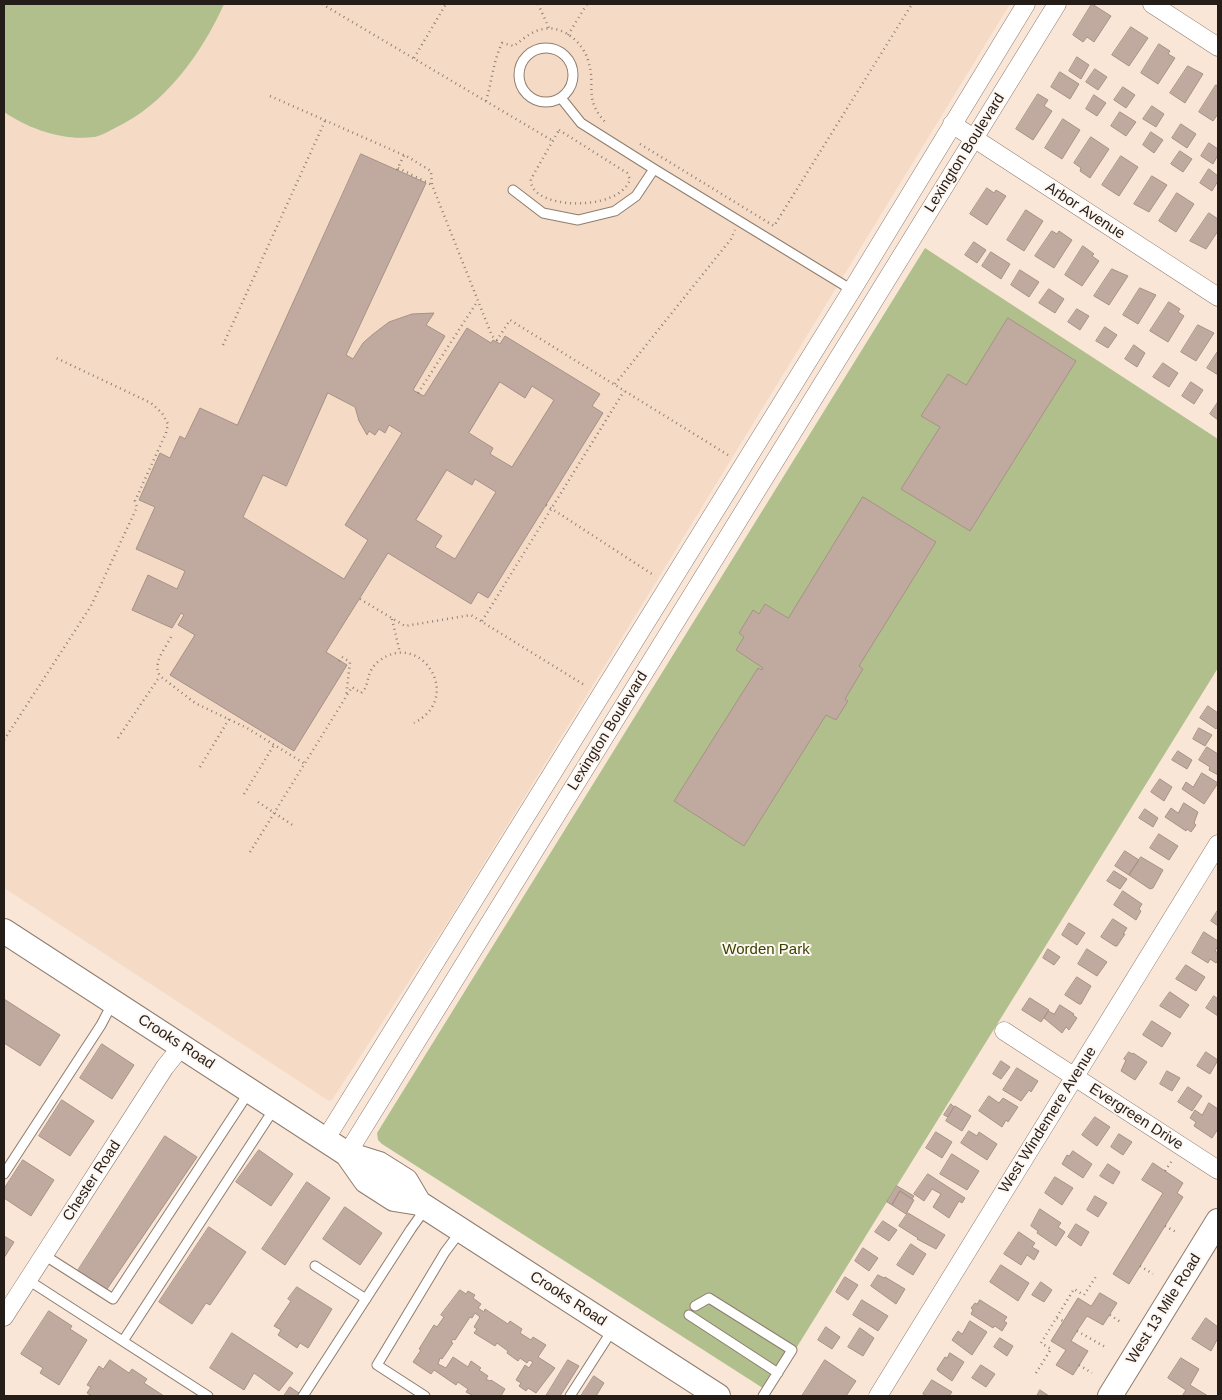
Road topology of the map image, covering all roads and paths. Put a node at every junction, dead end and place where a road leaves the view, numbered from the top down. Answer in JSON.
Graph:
{"nodes":[{"id":1,"x":322,"y":4,"type":"edge"},
{"id":2,"x":446,"y":4,"type":"edge"},
{"id":3,"x":538,"y":4,"type":"edge"},
{"id":4,"x":587,"y":4,"type":"edge"},
{"id":5,"x":912,"y":4,"type":"edge"},
{"id":6,"x":1026,"y":4,"type":"edge"},
{"id":7,"x":1057,"y":4,"type":"edge"},
{"id":8,"x":1152,"y":4,"type":"edge"},
{"id":9,"x":549,"y":28,"type":"junction"},
{"id":10,"x":568,"y":34,"type":"junction"},
{"id":11,"x":1218,"y":47,"type":"edge"},
{"id":12,"x":414,"y":58,"type":"junction"},
{"id":13,"x":270,"y":96,"type":"dead end"},
{"id":14,"x":561,"y":98,"type":"junction"},
{"id":15,"x":486,"y":101,"type":"junction"},
{"id":16,"x":326,"y":120,"type":"junction"},
{"id":17,"x":952,"y":124,"type":"junction"},
{"id":18,"x":611,"y":127,"type":"dead end"},
{"id":19,"x":974,"y":139,"type":"junction"},
{"id":20,"x":632,"y":140,"type":"dead end"},
{"id":21,"x":553,"y":141,"type":"junction"},
{"id":22,"x":404,"y":156,"type":"junction"},
{"id":23,"x":654,"y":169,"type":"junction"},
{"id":24,"x":432,"y":185,"type":"junction"},
{"id":25,"x":513,"y":190,"type":"dead end"},
{"id":26,"x":748,"y":210,"type":"junction"},
{"id":27,"x":741,"y":221,"type":"junction"},
{"id":28,"x":852,"y":290,"type":"junction"},
{"id":29,"x":1218,"y":297,"type":"edge"},
{"id":30,"x":477,"y":302,"type":"junction"},
{"id":31,"x":873,"y":303,"type":"junction"},
{"id":32,"x":223,"y":345,"type":"dead end"},
{"id":33,"x":54,"y":357,"type":"dead end"},
{"id":34,"x":615,"y":384,"type":"junction"},
{"id":35,"x":624,"y":390,"type":"junction"},
{"id":36,"x":418,"y":393,"type":"dead end"},
{"id":37,"x":779,"y":408,"type":"junction"},
{"id":38,"x":800,"y":421,"type":"junction"},
{"id":39,"x":728,"y":455,"type":"dead end"},
{"id":40,"x":546,"y":505,"type":"dead end"},
{"id":41,"x":551,"y":508,"type":"junction"},
{"id":42,"x":696,"y":541,"type":"junction"},
{"id":43,"x":717,"y":554,"type":"junction"},
{"id":44,"x":662,"y":580,"type":"dead end"},
{"id":45,"x":360,"y":598,"type":"dead end"},
{"id":46,"x":648,"y":616,"type":"junction"},
{"id":47,"x":392,"y":619,"type":"junction"},
{"id":48,"x":482,"y":621,"type":"junction"},
{"id":49,"x":670,"y":630,"type":"junction"},
{"id":50,"x":171,"y":637,"type":"dead end"},
{"id":51,"x":400,"y":653,"type":"junction"},
{"id":52,"x":339,"y":660,"type":"dead end"},
{"id":53,"x":160,"y":676,"type":"junction"},
{"id":54,"x":586,"y":686,"type":"dead end"},
{"id":55,"x":346,"y":698,"type":"junction"},
{"id":56,"x":229,"y":719,"type":"junction"},
{"id":57,"x":414,"y":723,"type":"dead end"},
{"id":58,"x":118,"y":738,"type":"dead end"},
{"id":59,"x":4,"y":740,"type":"edge"},
{"id":60,"x":274,"y":745,"type":"junction"},
{"id":61,"x":305,"y":764,"type":"junction"},
{"id":62,"x":200,"y":766,"type":"dead end"},
{"id":63,"x":244,"y":794,"type":"dead end"},
{"id":64,"x":258,"y":802,"type":"dead end"},
{"id":65,"x":274,"y":813,"type":"junction"},
{"id":66,"x":524,"y":819,"type":"junction"},
{"id":67,"x":294,"y":826,"type":"dead end"},
{"id":68,"x":545,"y":832,"type":"junction"},
{"id":69,"x":1218,"y":844,"type":"edge"},
{"id":70,"x":250,"y":852,"type":"dead end"},
{"id":71,"x":4,"y":931,"type":"edge"},
{"id":72,"x":445,"y":946,"type":"junction"},
{"id":73,"x":461,"y":970,"type":"junction"},
{"id":74,"x":114,"y":1001,"type":"junction"},
{"id":75,"x":1004,"y":1031,"type":"dead end"},
{"id":76,"x":182,"y":1046,"type":"junction"},
{"id":77,"x":367,"y":1072,"type":"junction"},
{"id":78,"x":1074,"y":1077,"type":"junction"},
{"id":79,"x":390,"y":1085,"type":"junction"},
{"id":80,"x":250,"y":1091,"type":"junction"},
{"id":81,"x":275,"y":1107,"type":"junction"},
{"id":82,"x":324,"y":1140,"type":"junction"},
{"id":83,"x":347,"y":1154,"type":"junction"},
{"id":84,"x":1173,"y":1159,"type":"dead end"},
{"id":85,"x":1218,"y":1170,"type":"edge"},
{"id":86,"x":1164,"y":1171,"type":"dead end"},
{"id":87,"x":4,"y":1174,"type":"edge"},
{"id":88,"x":423,"y":1205,"type":"junction"},
{"id":89,"x":1218,"y":1221,"type":"edge"},
{"id":90,"x":1165,"y":1226,"type":"dead end"},
{"id":91,"x":462,"y":1230,"type":"junction"},
{"id":92,"x":1178,"y":1233,"type":"dead end"},
{"id":93,"x":44,"y":1255,"type":"junction"},
{"id":94,"x":315,"y":1266,"type":"dead end"},
{"id":95,"x":1140,"y":1266,"type":"dead end"},
{"id":96,"x":1153,"y":1274,"type":"dead end"},
{"id":97,"x":1097,"y":1275,"type":"dead end"},
{"id":98,"x":28,"y":1280,"type":"junction"},
{"id":99,"x":366,"y":1299,"type":"junction"},
{"id":100,"x":695,"y":1306,"type":"dead end"},
{"id":101,"x":689,"y":1315,"type":"dead end"},
{"id":102,"x":1110,"y":1315,"type":"dead end"},
{"id":103,"x":4,"y":1317,"type":"edge"},
{"id":104,"x":1057,"y":1318,"type":"junction"},
{"id":105,"x":1063,"y":1321,"type":"dead end"},
{"id":106,"x":1122,"y":1323,"type":"dead end"},
{"id":107,"x":613,"y":1329,"type":"junction"},
{"id":108,"x":1078,"y":1331,"type":"dead end"},
{"id":109,"x":123,"y":1341,"type":"junction"},
{"id":110,"x":1107,"y":1348,"type":"dead end"},
{"id":111,"x":1079,"y":1365,"type":"dead end"},
{"id":112,"x":778,"y":1373,"type":"junction"},
{"id":113,"x":1036,"y":1373,"type":"dead end"},
{"id":114,"x":1092,"y":1373,"type":"dead end"},
{"id":115,"x":208,"y":1396,"type":"edge"},
{"id":116,"x":303,"y":1396,"type":"edge"},
{"id":117,"x":426,"y":1396,"type":"edge"},
{"id":118,"x":570,"y":1396,"type":"edge"},
{"id":119,"x":718,"y":1396,"type":"edge"},
{"id":120,"x":763,"y":1396,"type":"edge"},
{"id":121,"x":878,"y":1396,"type":"edge"},
{"id":122,"x":1110,"y":1396,"type":"edge"}],
"edges":[{"from":1,"to":12,"type":"path"},
{"from":2,"to":12,"type":"path"},
{"from":3,"to":9,"type":"path"},
{"from":4,"to":10,"type":"path"},
{"from":5,"to":26,"type":"path"},
{"from":6,"to":17,"type":"street","name":"Lexington Boulevard"},
{"from":7,"to":19,"type":"street","name":"Lexington Boulevard"},
{"from":8,"to":11,"type":"street"},
{"from":9,"to":10,"type":"path"},
{"from":9,"to":15,"type":"path"},
{"from":10,"to":18,"type":"path"},
{"from":12,"to":15,"type":"path"},
{"from":13,"to":16,"type":"path"},
{"from":14,"to":14,"type":"lane"},
{"from":14,"to":23,"type":"lane"},
{"from":15,"to":21,"type":"path"},
{"from":16,"to":22,"type":"path"},
{"from":16,"to":32,"type":"path"},
{"from":17,"to":19,"type":"street","name":"Arbor Avenue"},
{"from":17,"to":28,"type":"street","name":"Lexington Boulevard"},
{"from":19,"to":29,"type":"street","name":"Arbor Avenue"},
{"from":19,"to":31,"type":"street","name":"Lexington Boulevard"},
{"from":20,"to":26,"type":"path"},
{"from":21,"to":21,"type":"path"},
{"from":22,"to":24,"type":"path"},
{"from":22,"to":24,"type":"path"},
{"from":23,"to":25,"type":"lane"},
{"from":23,"to":27,"type":"lane"},
{"from":24,"to":30,"type":"path"},
{"from":26,"to":27,"type":"path"},
{"from":27,"to":28,"type":"lane"},
{"from":27,"to":34,"type":"path"},
{"from":28,"to":31,"type":"street"},
{"from":28,"to":37,"type":"street","name":"Lexington Boulevard"},
{"from":30,"to":34,"type":"path"},
{"from":30,"to":36,"type":"path"},
{"from":31,"to":38,"type":"street","name":"Lexington Boulevard"},
{"from":33,"to":59,"type":"path"},
{"from":34,"to":35,"type":"path"},
{"from":35,"to":39,"type":"path"},
{"from":35,"to":41,"type":"path"},
{"from":37,"to":38,"type":"street"},
{"from":37,"to":42,"type":"street","name":"Lexington Boulevard"},
{"from":38,"to":43,"type":"street","name":"Lexington Boulevard"},
{"from":40,"to":41,"type":"path"},
{"from":41,"to":44,"type":"path"},
{"from":41,"to":48,"type":"path"},
{"from":42,"to":43,"type":"street"},
{"from":42,"to":46,"type":"street","name":"Lexington Boulevard"},
{"from":43,"to":49,"type":"street","name":"Lexington Boulevard"},
{"from":45,"to":47,"type":"path"},
{"from":46,"to":49,"type":"street"},
{"from":46,"to":66,"type":"street","name":"Lexington Boulevard"},
{"from":47,"to":48,"type":"path"},
{"from":47,"to":51,"type":"path"},
{"from":48,"to":54,"type":"path"},
{"from":49,"to":68,"type":"street","name":"Lexington Boulevard"},
{"from":50,"to":53,"type":"path"},
{"from":51,"to":55,"type":"path"},
{"from":51,"to":57,"type":"path"},
{"from":52,"to":55,"type":"path"},
{"from":53,"to":56,"type":"path"},
{"from":53,"to":58,"type":"path"},
{"from":55,"to":61,"type":"path"},
{"from":56,"to":60,"type":"path"},
{"from":56,"to":62,"type":"path"},
{"from":60,"to":61,"type":"path"},
{"from":60,"to":63,"type":"path"},
{"from":61,"to":65,"type":"path"},
{"from":64,"to":65,"type":"path"},
{"from":65,"to":67,"type":"path"},
{"from":65,"to":70,"type":"path"},
{"from":66,"to":68,"type":"street"},
{"from":66,"to":72,"type":"street","name":"Lexington Boulevard"},
{"from":68,"to":73,"type":"street","name":"Lexington Boulevard"},
{"from":69,"to":78,"type":"street","name":"West Windemere Avenue"},
{"from":71,"to":74,"type":"main road","name":"Crooks Road"},
{"from":72,"to":73,"type":"street"},
{"from":72,"to":77,"type":"street","name":"Lexington Boulevard"},
{"from":73,"to":79,"type":"street","name":"Lexington Boulevard"},
{"from":74,"to":76,"type":"main road","name":"Crooks Road"},
{"from":74,"to":87,"type":"lane"},
{"from":75,"to":78,"type":"street","name":"Evergreen Drive"},
{"from":76,"to":80,"type":"main road","name":"Crooks Road"},
{"from":76,"to":93,"type":"street","name":"Chester Road"},
{"from":77,"to":79,"type":"street"},
{"from":77,"to":82,"type":"street","name":"Lexington Boulevard"},
{"from":78,"to":85,"type":"street","name":"Evergreen Drive"},
{"from":78,"to":121,"type":"street","name":"West Windemere Avenue"},
{"from":79,"to":83,"type":"street","name":"Lexington Boulevard"},
{"from":80,"to":81,"type":"main road","name":"Crooks Road"},
{"from":80,"to":93,"type":"lane"},
{"from":81,"to":82,"type":"main road","name":"Crooks Road"},
{"from":81,"to":109,"type":"lane"},
{"from":82,"to":83,"type":"main road","name":"Crooks Road"},
{"from":83,"to":88,"type":"main road","name":"Crooks Road"},
{"from":84,"to":86,"type":"path"},
{"from":88,"to":91,"type":"main road","name":"Crooks Road"},
{"from":88,"to":99,"type":"lane"},
{"from":89,"to":122,"type":"main road","name":"West 13 Mile Road"},
{"from":90,"to":92,"type":"path"},
{"from":91,"to":107,"type":"main road","name":"Crooks Road"},
{"from":91,"to":117,"type":"lane"},
{"from":93,"to":98,"type":"street","name":"Chester Road"},
{"from":94,"to":99,"type":"lane"},
{"from":95,"to":96,"type":"path"},
{"from":97,"to":104,"type":"path"},
{"from":98,"to":103,"type":"street","name":"Chester Road"},
{"from":98,"to":109,"type":"lane"},
{"from":99,"to":116,"type":"lane"},
{"from":100,"to":112,"type":"lane"},
{"from":101,"to":112,"type":"lane"},
{"from":102,"to":106,"type":"path"},
{"from":104,"to":105,"type":"path"},
{"from":104,"to":113,"type":"path"},
{"from":107,"to":118,"type":"lane"},
{"from":107,"to":119,"type":"main road","name":"Crooks Road"},
{"from":108,"to":110,"type":"path"},
{"from":109,"to":115,"type":"lane"},
{"from":111,"to":114,"type":"path"},
{"from":112,"to":120,"type":"lane"}]}
